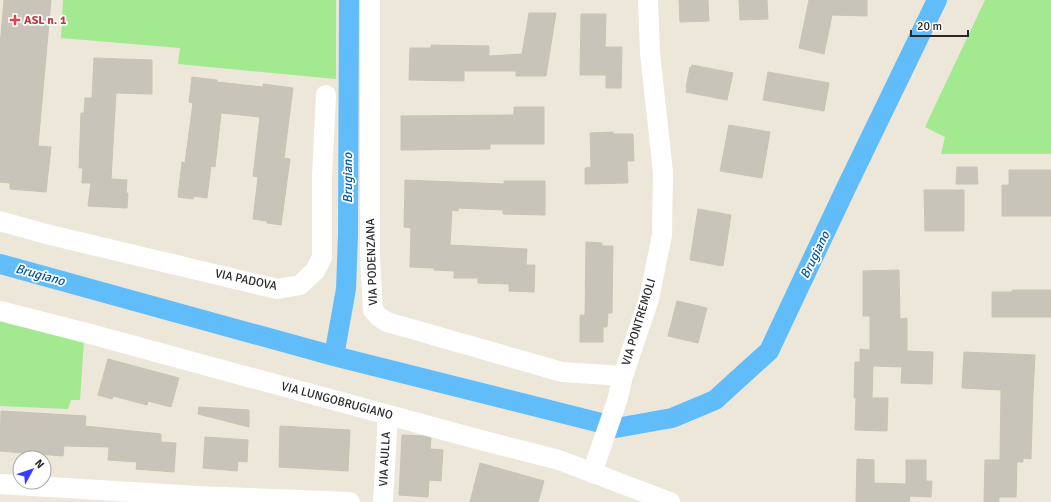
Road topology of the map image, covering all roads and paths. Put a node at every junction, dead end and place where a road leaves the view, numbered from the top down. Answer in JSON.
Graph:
{"nodes":[{"id":1,"x":370,"y":0,"type":"edge"},
{"id":2,"x":648,"y":0,"type":"edge"},
{"id":3,"x":326,"y":95,"type":"dead end"},
{"id":4,"x":0,"y":221,"type":"edge"},
{"id":5,"x":0,"y":311,"type":"edge"},
{"id":6,"x":623,"y":376,"type":"junction"},
{"id":7,"x":388,"y":415,"type":"junction"},
{"id":8,"x":595,"y":464,"type":"junction"},
{"id":9,"x":0,"y":484,"type":"edge"},
{"id":10,"x":350,"y":502,"type":"edge"},
{"id":11,"x":383,"y":502,"type":"edge"},
{"id":12,"x":670,"y":502,"type":"edge"}],
"edges":[{"from":1,"to":6,"type":"street","name":"VIA PODENZANA"},
{"from":2,"to":6,"type":"street","name":"VIA PONTREMOLI"},
{"from":3,"to":4,"type":"street","name":"VIA PADOVA"},
{"from":5,"to":7,"type":"street","name":"VIA LUNGOBRUGIANO"},
{"from":6,"to":8,"type":"street","name":"VIA PONTREMOLI"},
{"from":7,"to":8,"type":"street","name":"VIA LUNGOBRUGIANO"},
{"from":7,"to":11,"type":"street","name":"VIA AULLA"},
{"from":8,"to":12,"type":"street","name":"VIA LUNGOBRUGIANO"},
{"from":9,"to":10,"type":"street"}]}
